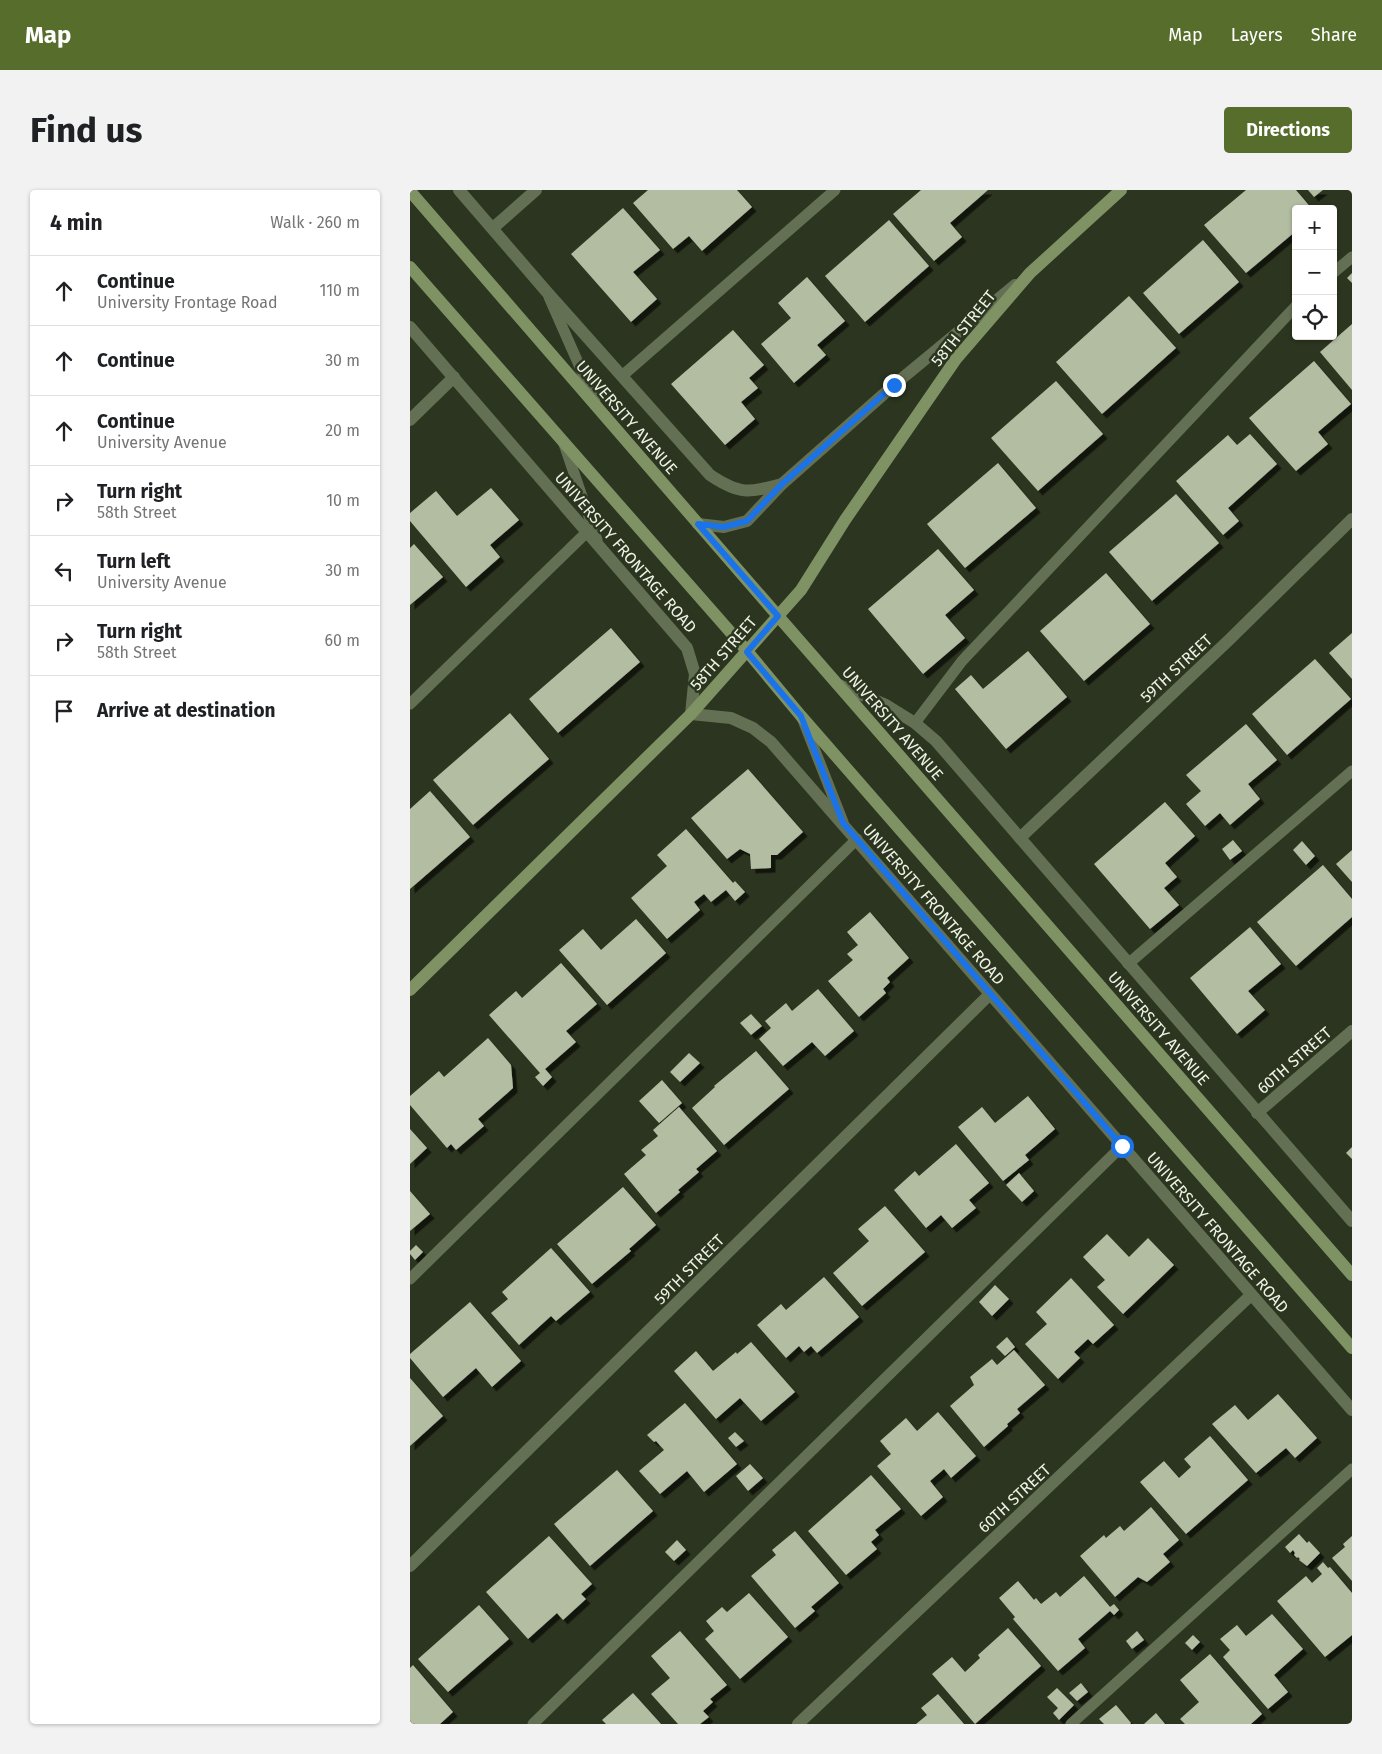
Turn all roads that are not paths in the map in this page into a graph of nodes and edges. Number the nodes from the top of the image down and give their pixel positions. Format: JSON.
{"nodes":[{"id":1,"x":458,"y":190,"type":"edge"},
{"id":2,"x":536,"y":190,"type":"edge"},
{"id":3,"x":835,"y":190,"type":"edge"},
{"id":4,"x":1121,"y":190,"type":"edge"},
{"id":5,"x":410,"y":191,"type":"edge"},
{"id":6,"x":493,"y":228,"type":"junction"},
{"id":7,"x":1352,"y":257,"type":"edge"},
{"id":8,"x":410,"y":267,"type":"edge"},
{"id":9,"x":1337,"y":270,"type":"edge"},
{"id":10,"x":1030,"y":273,"type":"junction"},
{"id":11,"x":546,"y":291,"type":"junction"},
{"id":12,"x":1292,"y":310,"type":"edge"},
{"id":13,"x":410,"y":326,"type":"edge"},
{"id":14,"x":622,"y":376,"type":"junction"},
{"id":15,"x":454,"y":377,"type":"junction"},
{"id":16,"x":598,"y":407,"type":"junction"},
{"id":17,"x":410,"y":420,"type":"edge"},
{"id":18,"x":564,"y":444,"type":"junction"},
{"id":19,"x":782,"y":484,"type":"junction"},
{"id":20,"x":1352,"y":519,"type":"edge"},
{"id":21,"x":698,"y":524,"type":"junction"},
{"id":22,"x":587,"y":532,"type":"junction"},
{"id":23,"x":599,"y":545,"type":"junction"},
{"id":24,"x":778,"y":616,"type":"junction"},
{"id":25,"x":747,"y":652,"type":"junction"},
{"id":26,"x":839,"y":685,"type":"junction"},
{"id":27,"x":410,"y":704,"type":"edge"},
{"id":28,"x":691,"y":714,"type":"junction"},
{"id":29,"x":801,"y":716,"type":"junction"},
{"id":30,"x":915,"y":723,"type":"junction"},
{"id":31,"x":1352,"y":771,"type":"edge"},
{"id":32,"x":843,"y":823,"type":"junction"},
{"id":33,"x":1020,"y":838,"type":"junction"},
{"id":34,"x":857,"y":839,"type":"junction"},
{"id":35,"x":1128,"y":964,"type":"junction"},
{"id":36,"x":410,"y":990,"type":"edge"},
{"id":37,"x":990,"y":994,"type":"junction"},
{"id":38,"x":1352,"y":1031,"type":"edge"},
{"id":39,"x":1257,"y":1113,"type":"junction"},
{"id":40,"x":1122,"y":1146,"type":"junction"},
{"id":41,"x":1352,"y":1221,"type":"edge"},
{"id":42,"x":1352,"y":1275,"type":"edge"},
{"id":43,"x":410,"y":1279,"type":"edge"},
{"id":44,"x":1251,"y":1295,"type":"junction"},
{"id":45,"x":1352,"y":1348,"type":"edge"},
{"id":46,"x":1352,"y":1410,"type":"edge"},
{"id":47,"x":1352,"y":1469,"type":"edge"},
{"id":48,"x":410,"y":1566,"type":"edge"},
{"id":49,"x":532,"y":1724,"type":"edge"},
{"id":50,"x":798,"y":1724,"type":"edge"},
{"id":51,"x":1070,"y":1724,"type":"edge"}],
"edges":[{"from":1,"to":6,"type":"street"},
{"from":2,"to":6,"type":"street"},
{"from":3,"to":14,"type":"lane"},
{"from":4,"to":10,"type":"main road","name":"58TH STREET"},
{"from":5,"to":16,"type":"main road","name":"UNIVERSITY AVENUE"},
{"from":6,"to":11,"type":"street"},
{"from":7,"to":9,"type":"lane"},
{"from":8,"to":18,"type":"main road"},
{"from":10,"to":19,"type":"street","name":"58TH STREET"},
{"from":10,"to":24,"type":"main road","name":"58TH STREET"},
{"from":11,"to":14,"type":"street"},
{"from":11,"to":16,"type":"lane"},
{"from":12,"to":30,"type":"lane"},
{"from":13,"to":15,"type":"street","name":"UNIVERSITY FRONTAGE ROAD"},
{"from":14,"to":19,"type":"street"},
{"from":15,"to":17,"type":"street"},
{"from":15,"to":22,"type":"street","name":"UNIVERSITY FRONTAGE ROAD"},
{"from":16,"to":21,"type":"main road","name":"UNIVERSITY AVENUE"},
{"from":18,"to":23,"type":"lane"},
{"from":18,"to":25,"type":"main road"},
{"from":19,"to":21,"type":"street","name":"58TH STREET"},
{"from":20,"to":33,"type":"street","name":"59TH STREET"},
{"from":21,"to":24,"type":"main road","name":"UNIVERSITY AVENUE"},
{"from":22,"to":23,"type":"street","name":"UNIVERSITY FRONTAGE ROAD"},
{"from":22,"to":27,"type":"lane"},
{"from":23,"to":28,"type":"street","name":"UNIVERSITY FRONTAGE ROAD"},
{"from":24,"to":25,"type":"main road","name":"58TH STREET"},
{"from":24,"to":26,"type":"main road","name":"UNIVERSITY AVENUE"},
{"from":25,"to":28,"type":"main road","name":"58TH STREET"},
{"from":25,"to":29,"type":"main road"},
{"from":26,"to":30,"type":"street"},
{"from":26,"to":42,"type":"main road","name":"UNIVERSITY AVENUE"},
{"from":28,"to":32,"type":"street","name":"UNIVERSITY FRONTAGE ROAD"},
{"from":28,"to":36,"type":"main road","name":"58TH STREET"},
{"from":29,"to":32,"type":"lane"},
{"from":29,"to":45,"type":"main road"},
{"from":30,"to":33,"type":"street"},
{"from":31,"to":35,"type":"lane"},
{"from":32,"to":34,"type":"street","name":"UNIVERSITY FRONTAGE ROAD"},
{"from":33,"to":35,"type":"street"},
{"from":34,"to":37,"type":"street","name":"UNIVERSITY FRONTAGE ROAD"},
{"from":34,"to":43,"type":"lane"},
{"from":35,"to":39,"type":"street"},
{"from":37,"to":40,"type":"street","name":"UNIVERSITY FRONTAGE ROAD"},
{"from":37,"to":48,"type":"street","name":"59TH STREET"},
{"from":38,"to":39,"type":"street","name":"60TH STREET"},
{"from":39,"to":41,"type":"street"},
{"from":40,"to":44,"type":"street","name":"UNIVERSITY FRONTAGE ROAD"},
{"from":40,"to":49,"type":"lane"},
{"from":44,"to":46,"type":"street","name":"UNIVERSITY FRONTAGE ROAD"},
{"from":44,"to":50,"type":"street","name":"60TH STREET"},
{"from":47,"to":51,"type":"lane"}]}
